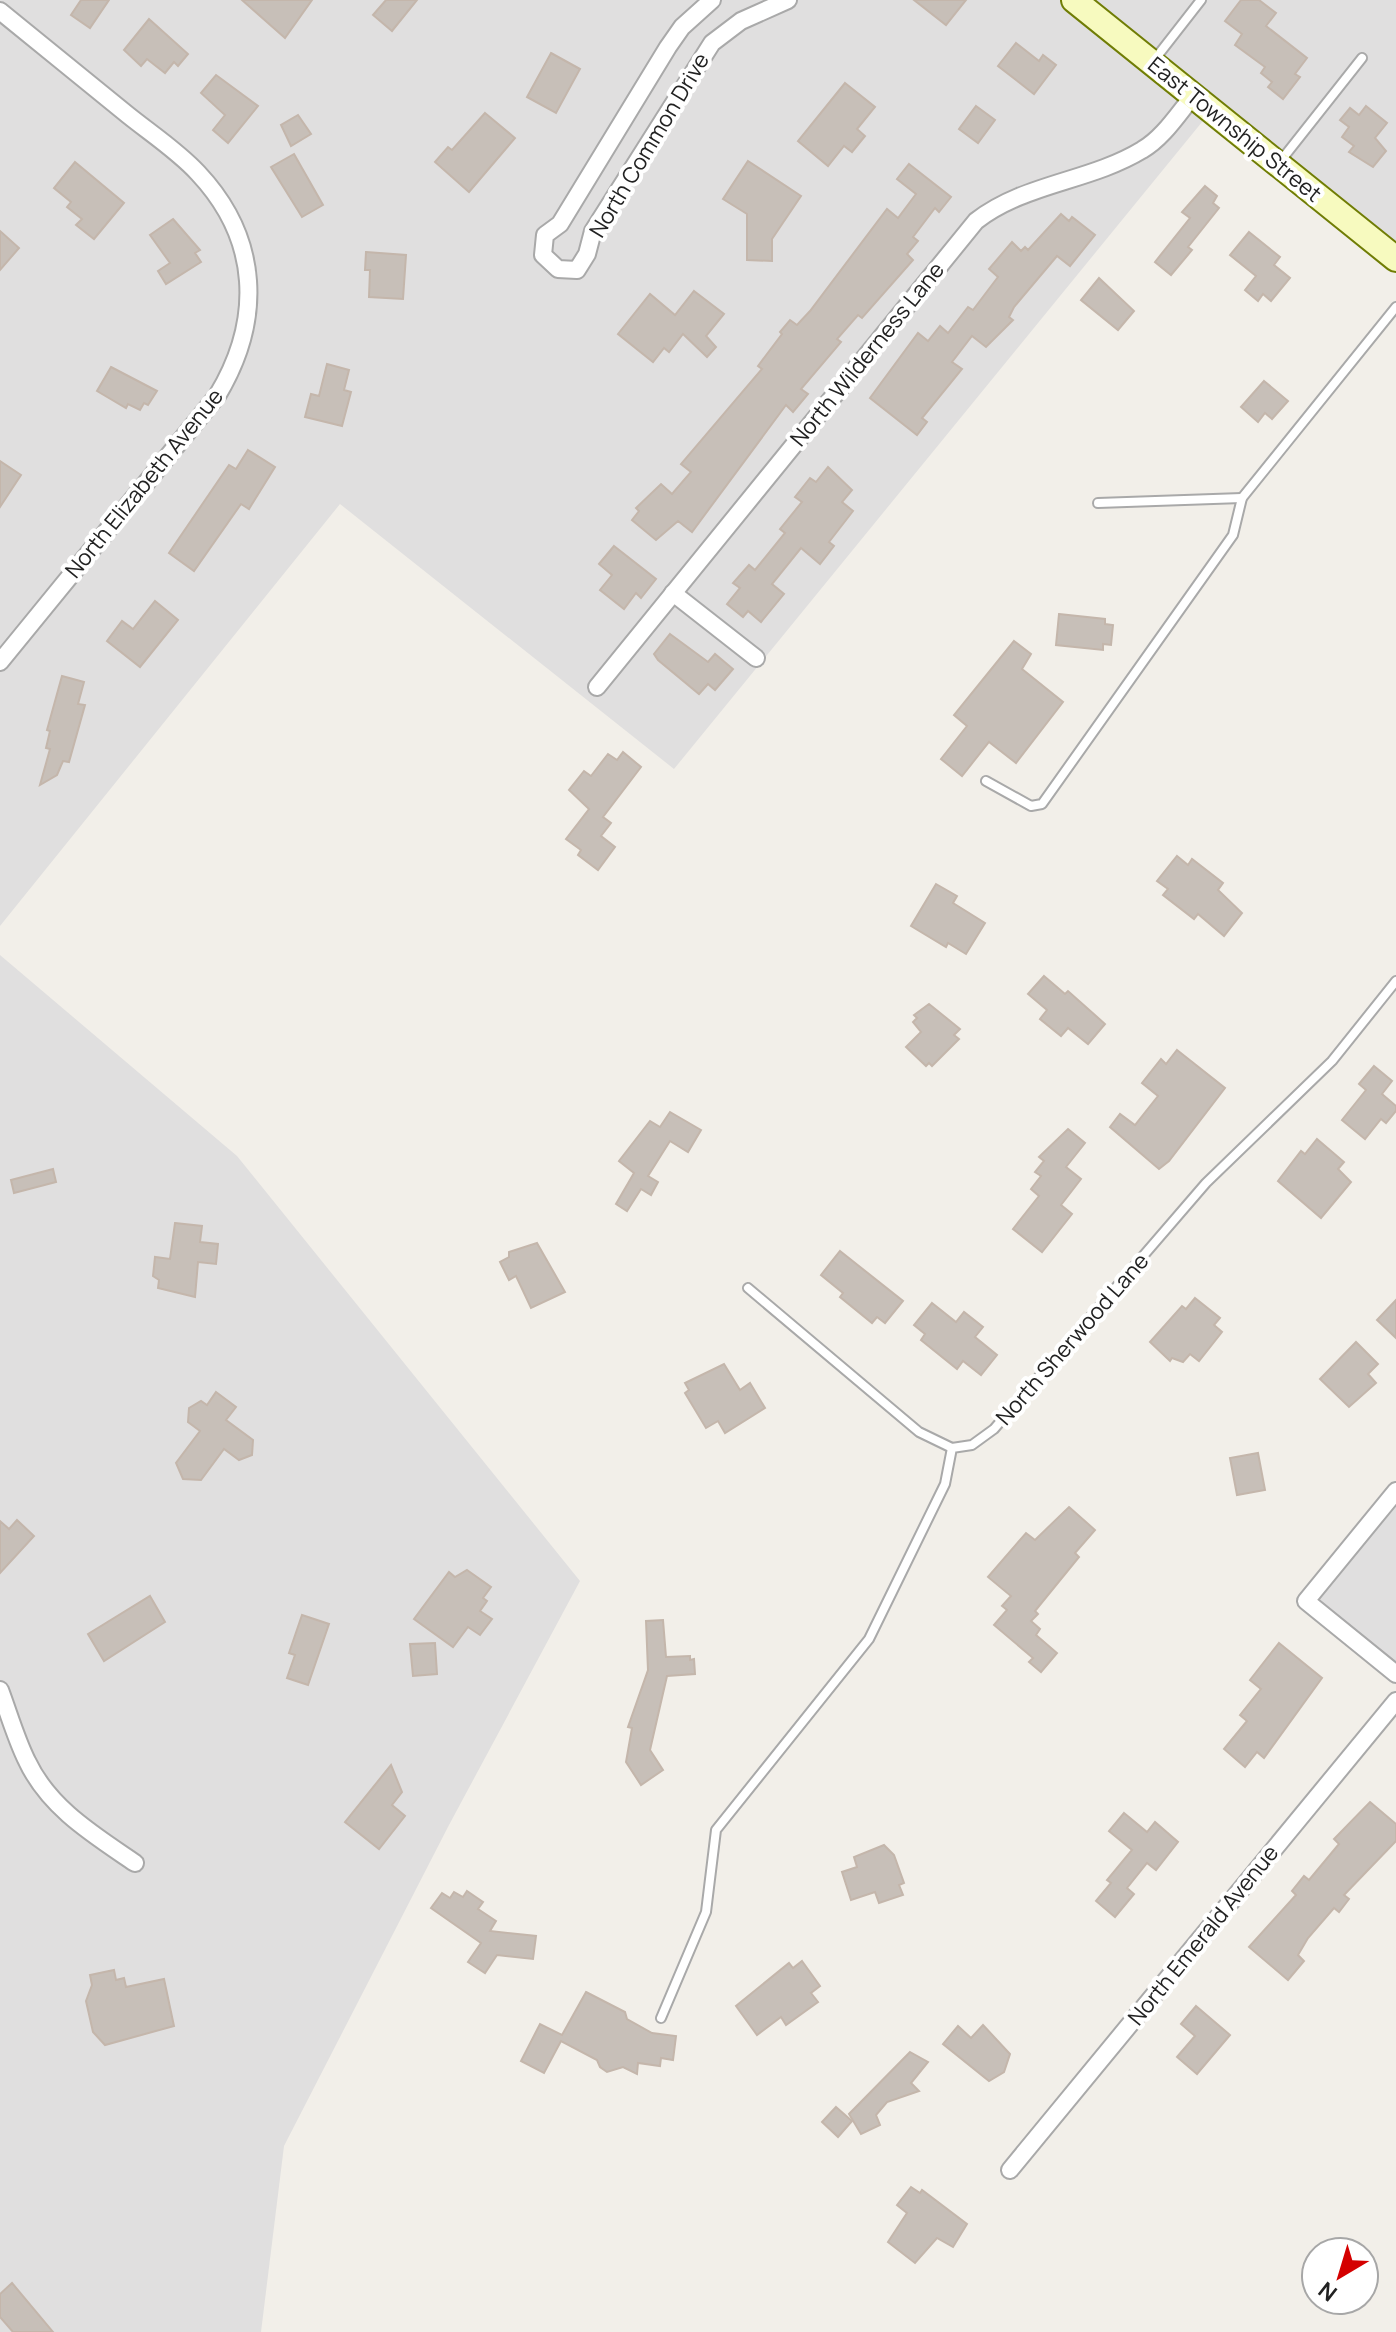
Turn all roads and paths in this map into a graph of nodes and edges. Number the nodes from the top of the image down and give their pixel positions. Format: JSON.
{"nodes":[{"id":1,"x":712,"y":0,"type":"edge"},
{"id":2,"x":788,"y":0,"type":"edge"},
{"id":3,"x":1074,"y":0,"type":"edge"},
{"id":4,"x":1201,"y":0,"type":"edge"},
{"id":5,"x":0,"y":11,"type":"edge"},
{"id":6,"x":1362,"y":58,"type":"dead end"},
{"id":7,"x":1152,"y":63,"type":"junction"},
{"id":8,"x":1193,"y":96,"type":"junction"},
{"id":9,"x":1278,"y":163,"type":"junction"},
{"id":10,"x":1396,"y":259,"type":"edge"},
{"id":11,"x":1396,"y":307,"type":"edge"},
{"id":12,"x":1242,"y":498,"type":"junction"},
{"id":13,"x":1098,"y":503,"type":"dead end"},
{"id":14,"x":673,"y":593,"type":"junction"},
{"id":15,"x":756,"y":658,"type":"dead end"},
{"id":16,"x":0,"y":662,"type":"edge"},
{"id":17,"x":597,"y":687,"type":"dead end"},
{"id":18,"x":986,"y":781,"type":"dead end"},
{"id":19,"x":1396,"y":981,"type":"edge"},
{"id":20,"x":748,"y":1288,"type":"dead end"},
{"id":21,"x":952,"y":1448,"type":"junction"},
{"id":22,"x":1396,"y":1491,"type":"edge"},
{"id":23,"x":1396,"y":1674,"type":"edge"},
{"id":24,"x":0,"y":1690,"type":"edge"},
{"id":25,"x":1396,"y":1701,"type":"edge"},
{"id":26,"x":135,"y":1863,"type":"dead end"},
{"id":27,"x":661,"y":2018,"type":"dead end"},
{"id":28,"x":1010,"y":2170,"type":"dead end"}],
"edges":[{"from":1,"to":2,"type":"street","name":"North Common Drive"},
{"from":3,"to":7,"type":"street","name":"East Township Street"},
{"from":4,"to":7,"type":"lane"},
{"from":5,"to":16,"type":"street","name":"North Elizabeth Avenue"},
{"from":6,"to":9,"type":"lane"},
{"from":7,"to":8,"type":"street","name":"East Township Street"},
{"from":8,"to":9,"type":"street","name":"East Township Street"},
{"from":8,"to":14,"type":"street","name":"North Wilderness Lane"},
{"from":9,"to":10,"type":"street","name":"East Township Street"},
{"from":11,"to":12,"type":"lane"},
{"from":12,"to":13,"type":"lane"},
{"from":12,"to":18,"type":"lane"},
{"from":14,"to":15,"type":"street"},
{"from":14,"to":17,"type":"street","name":"North Wilderness Lane"},
{"from":19,"to":21,"type":"lane","name":"North Sherwood Lane"},
{"from":20,"to":21,"type":"lane"},
{"from":21,"to":27,"type":"lane"},
{"from":22,"to":23,"type":"street"},
{"from":24,"to":26,"type":"street"},
{"from":25,"to":28,"type":"street","name":"North Emerald Avenue"}]}
